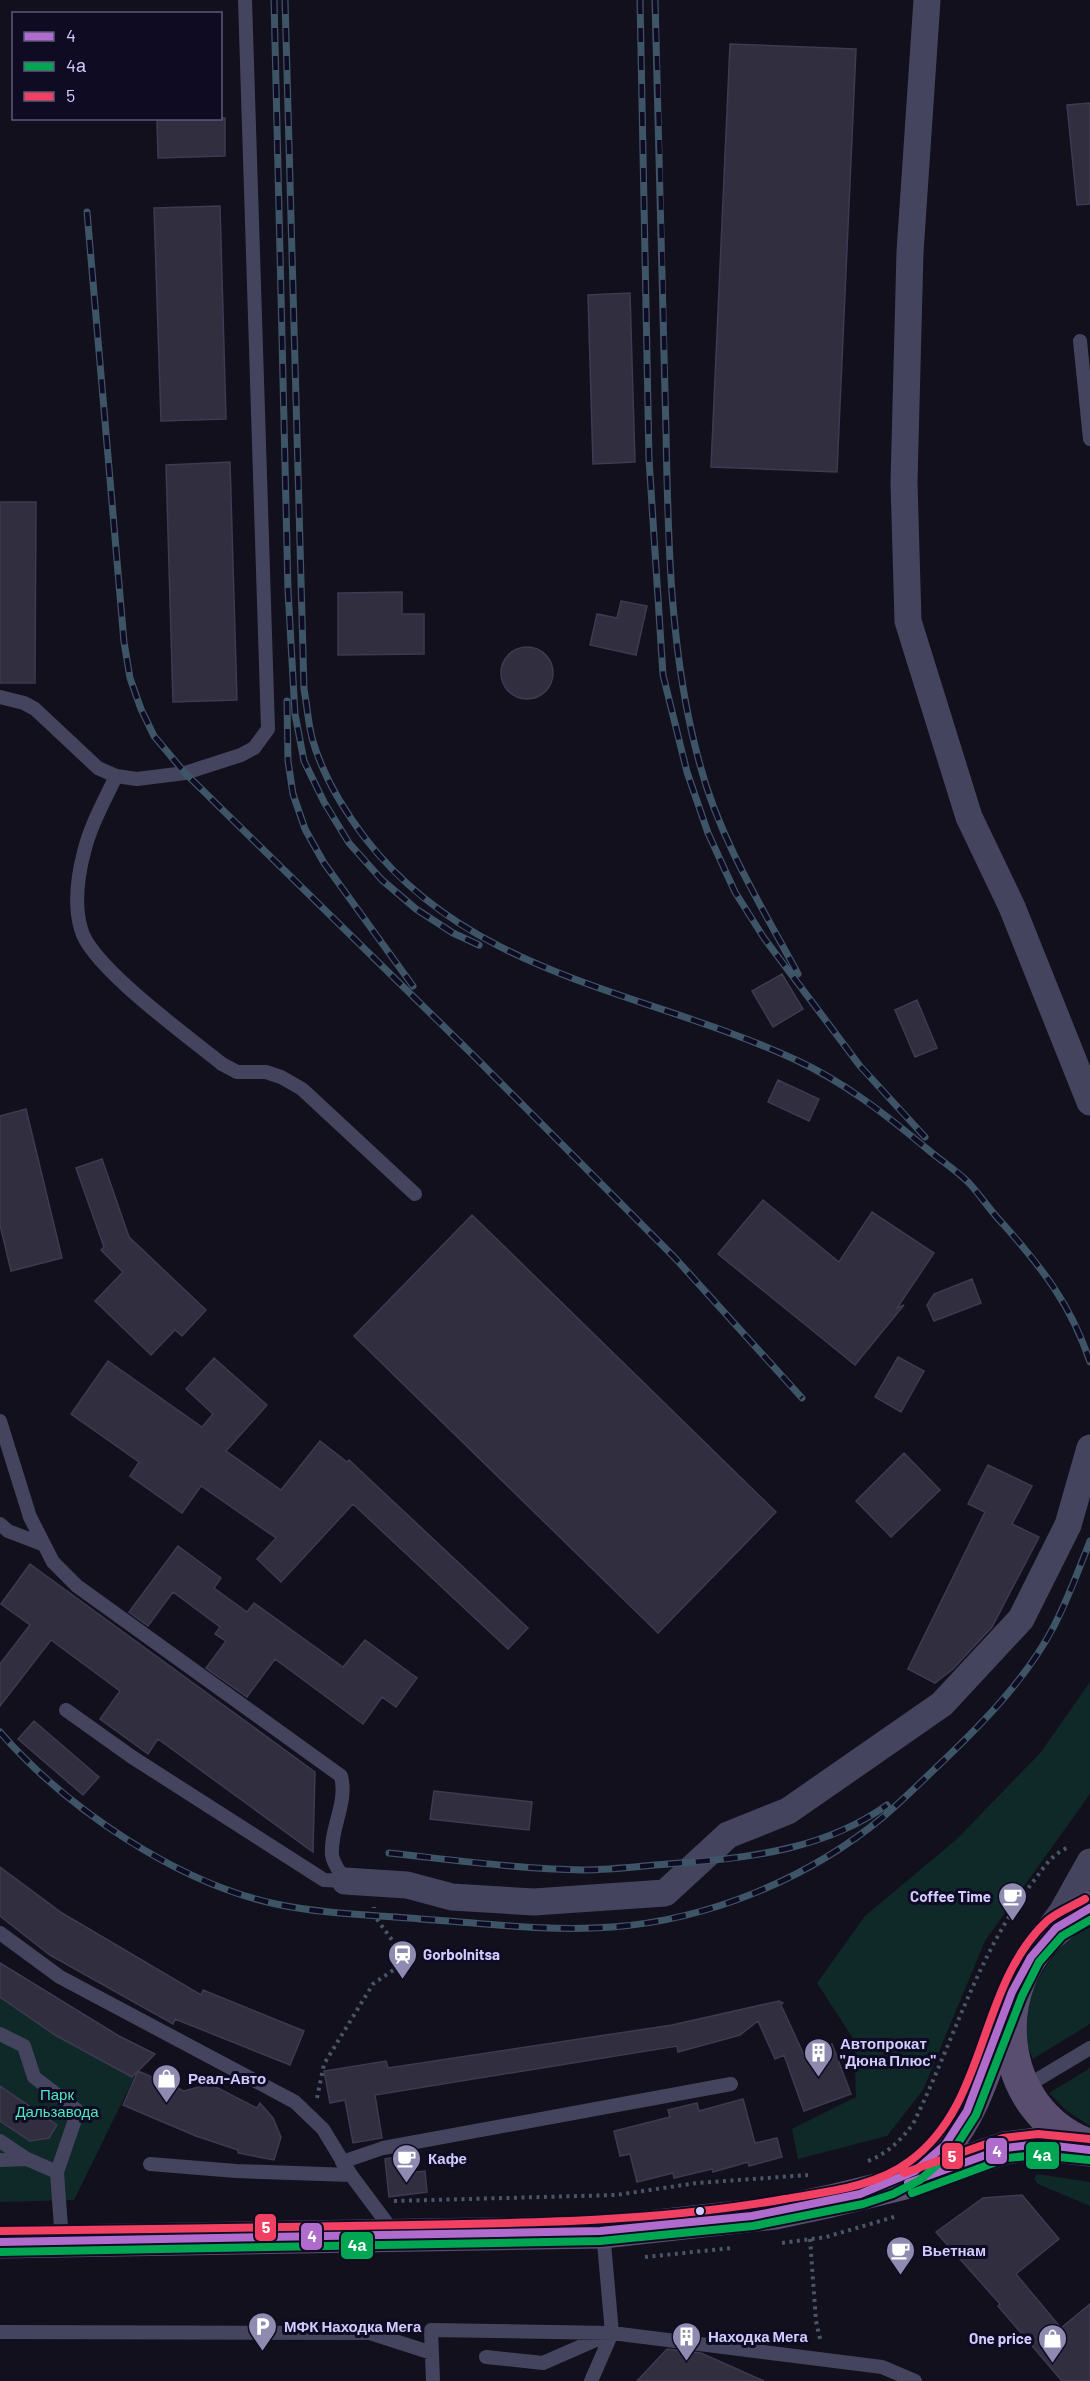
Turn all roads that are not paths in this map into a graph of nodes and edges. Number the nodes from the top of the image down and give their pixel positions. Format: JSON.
{"nodes":[{"id":1,"x":245,"y":0,"type":"edge"},
{"id":2,"x":927,"y":0,"type":"edge"},
{"id":3,"x":1080,"y":341,"type":"dead end"},
{"id":4,"x":1090,"y":439,"type":"edge"},
{"id":5,"x":0,"y":697,"type":"edge"},
{"id":6,"x":116,"y":776,"type":"junction"},
{"id":7,"x":1090,"y":1102,"type":"edge"},
{"id":8,"x":415,"y":1194,"type":"dead end"},
{"id":9,"x":0,"y":1421,"type":"edge"},
{"id":10,"x":1090,"y":1448,"type":"edge"},
{"id":11,"x":0,"y":1524,"type":"edge"},
{"id":12,"x":42,"y":1544,"type":"junction"},
{"id":13,"x":66,"y":1710,"type":"dead end"},
{"id":14,"x":1081,"y":1854,"type":"edge"},
{"id":15,"x":345,"y":1881,"type":"junction"},
{"id":16,"x":1090,"y":1908,"type":"edge"},
{"id":17,"x":0,"y":1933,"type":"edge"},
{"id":18,"x":1041,"y":1940,"type":"junction"},
{"id":19,"x":1018,"y":1978,"type":"junction"},
{"id":20,"x":0,"y":2034,"type":"edge"},
{"id":21,"x":1090,"y":2049,"type":"edge"},
{"id":22,"x":731,"y":2084,"type":"dead end"},
{"id":23,"x":1024,"y":2088,"type":"junction"},
{"id":24,"x":0,"y":2141,"type":"edge"},
{"id":25,"x":1090,"y":2148,"type":"edge"},
{"id":26,"x":27,"y":2159,"type":"junction"},
{"id":27,"x":0,"y":2160,"type":"edge"},
{"id":28,"x":342,"y":2162,"type":"junction"},
{"id":29,"x":150,"y":2164,"type":"dead end"},
{"id":30,"x":57,"y":2172,"type":"junction"},
{"id":31,"x":351,"y":2175,"type":"junction"},
{"id":32,"x":861,"y":2179,"type":"junction"},
{"id":33,"x":603,"y":2232,"type":"junction"},
{"id":34,"x":396,"y":2236,"type":"junction"},
{"id":35,"x":62,"y":2241,"type":"junction"},
{"id":36,"x":0,"y":2242,"type":"edge"},
{"id":37,"x":0,"y":2332,"type":"edge"},
{"id":38,"x":612,"y":2333,"type":"junction"},
{"id":39,"x":432,"y":2353,"type":"junction"},
{"id":40,"x":486,"y":2357,"type":"dead end"},
{"id":41,"x":433,"y":2381,"type":"edge"},
{"id":42,"x":591,"y":2381,"type":"edge"},
{"id":43,"x":915,"y":2381,"type":"edge"}],
"edges":[{"from":1,"to":6,"type":"lane"},
{"from":2,"to":7,"type":"street"},
{"from":3,"to":4,"type":"lane"},
{"from":5,"to":6,"type":"lane"},
{"from":6,"to":8,"type":"lane"},
{"from":9,"to":12,"type":"lane"},
{"from":10,"to":15,"type":"street"},
{"from":11,"to":12,"type":"lane"},
{"from":12,"to":15,"type":"lane"},
{"from":13,"to":15,"type":"lane"},
{"from":14,"to":18,"type":"street"},
{"from":16,"to":18,"type":"main road"},
{"from":17,"to":28,"type":"lane"},
{"from":18,"to":19,"type":"main road"},
{"from":19,"to":23,"type":"main road"},
{"from":19,"to":32,"type":"main road"},
{"from":20,"to":30,"type":"lane"},
{"from":21,"to":23,"type":"lane"},
{"from":22,"to":28,"type":"lane"},
{"from":23,"to":25,"type":"main road"},
{"from":24,"to":26,"type":"lane"},
{"from":25,"to":32,"type":"main road"},
{"from":26,"to":27,"type":"lane"},
{"from":26,"to":30,"type":"lane"},
{"from":28,"to":31,"type":"lane"},
{"from":29,"to":31,"type":"lane"},
{"from":30,"to":35,"type":"lane"},
{"from":31,"to":34,"type":"lane"},
{"from":32,"to":33,"type":"main road"},
{"from":33,"to":34,"type":"main road"},
{"from":33,"to":38,"type":"lane"},
{"from":34,"to":35,"type":"main road"},
{"from":35,"to":36,"type":"main road"},
{"from":37,"to":39,"type":"lane"},
{"from":38,"to":39,"type":"lane"},
{"from":38,"to":40,"type":"lane"},
{"from":38,"to":42,"type":"lane"},
{"from":38,"to":43,"type":"lane"},
{"from":39,"to":41,"type":"lane"}]}
